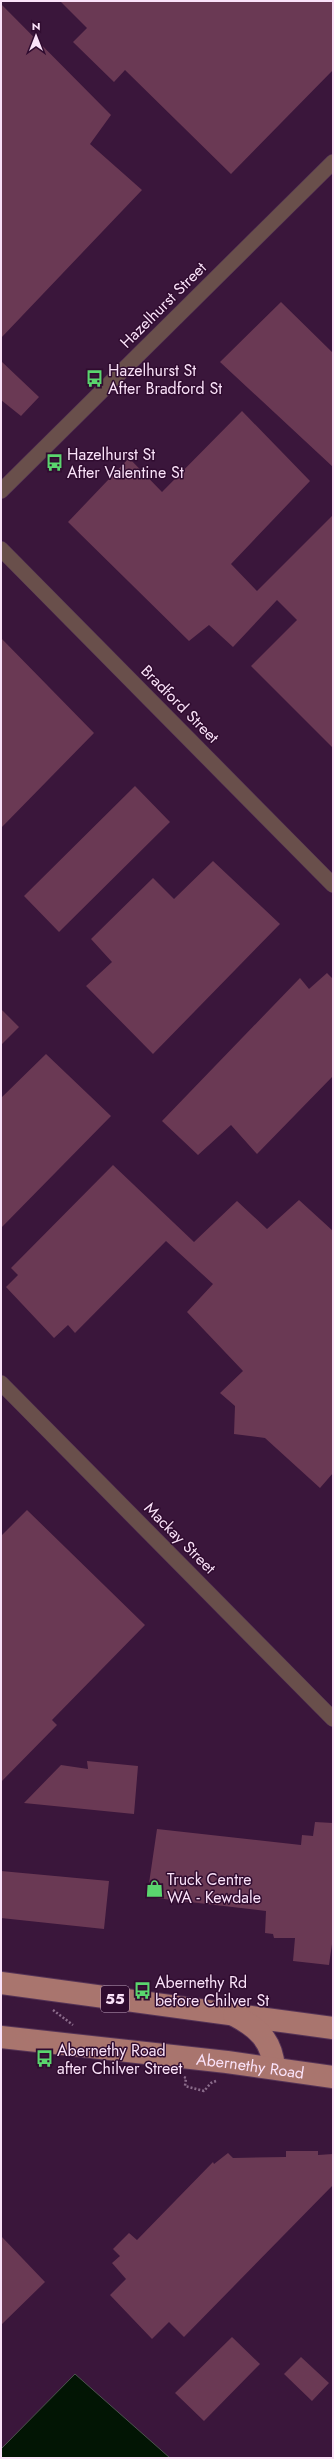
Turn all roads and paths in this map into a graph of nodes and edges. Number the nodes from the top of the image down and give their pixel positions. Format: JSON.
{"nodes":[{"id":1,"x":333,"y":162,"type":"edge"},
{"id":2,"x":1,"y":491,"type":"edge"},
{"id":3,"x":1,"y":549,"type":"edge"},
{"id":4,"x":333,"y":885,"type":"edge"},
{"id":5,"x":1,"y":1383,"type":"edge"},
{"id":6,"x":333,"y":1719,"type":"edge"},
{"id":7,"x":1,"y":1983,"type":"edge"},
{"id":8,"x":50,"y":1991,"type":"junction"},
{"id":9,"x":230,"y":2013,"type":"junction"},
{"id":10,"x":333,"y":2028,"type":"edge"},
{"id":11,"x":1,"y":2037,"type":"edge"},
{"id":12,"x":76,"y":2046,"type":"junction"},
{"id":13,"x":274,"y":2068,"type":"junction"},
{"id":14,"x":333,"y":2077,"type":"edge"}],
"edges":[{"from":1,"to":2,"type":"street","name":"Hazelhurst Street"},
{"from":3,"to":4,"type":"street","name":"Bradford Street"},
{"from":5,"to":6,"type":"street","name":"Mackay Street"},
{"from":7,"to":8,"type":"main road","number":"55"},
{"from":8,"to":9,"type":"main road","number":"55"},
{"from":8,"to":12,"type":"path"},
{"from":9,"to":10,"type":"main road","number":"55"},
{"from":9,"to":13,"type":"main road"},
{"from":11,"to":12,"type":"main road","name":"Abernethy Road"},
{"from":12,"to":13,"type":"main road","name":"Abernethy Road"},
{"from":13,"to":14,"type":"main road","name":"Abernethy Road"}]}
